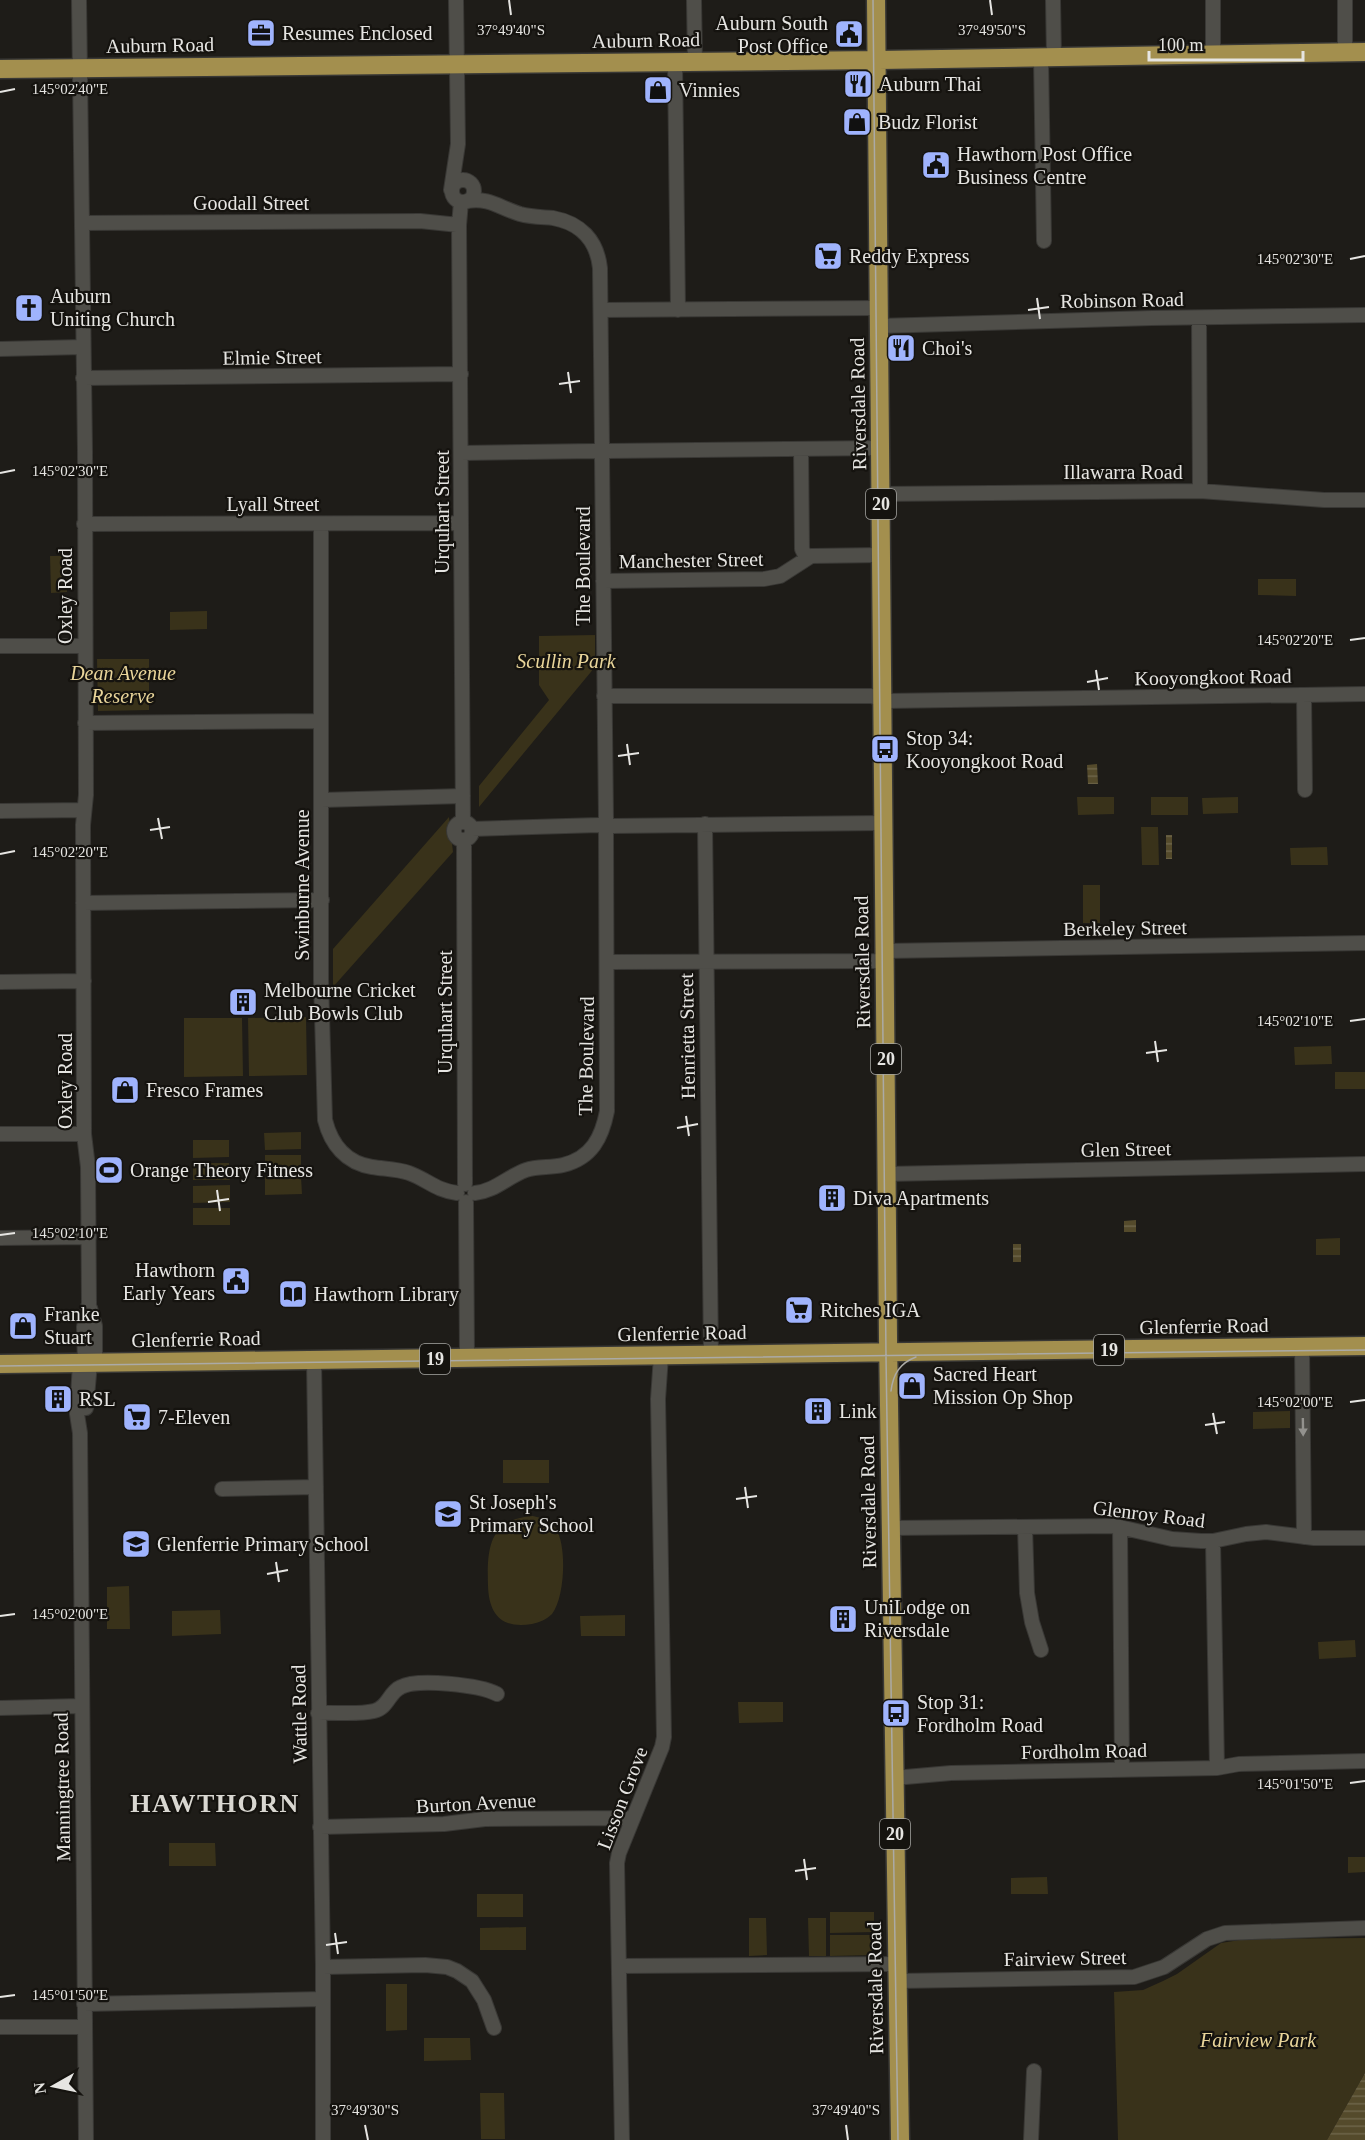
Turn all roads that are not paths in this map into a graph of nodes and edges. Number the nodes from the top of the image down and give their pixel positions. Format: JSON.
{"nodes":[{"id":1,"x":79,"y":0,"type":"edge"},
{"id":2,"x":456,"y":0,"type":"edge"},
{"id":3,"x":694,"y":0,"type":"edge"},
{"id":4,"x":876,"y":0,"type":"edge"},
{"id":5,"x":1053,"y":0,"type":"edge"},
{"id":6,"x":1213,"y":0,"type":"edge"},
{"id":7,"x":1345,"y":0,"type":"edge"},
{"id":8,"x":1345,"y":52,"type":"junction"},
{"id":9,"x":1365,"y":52,"type":"edge"},
{"id":10,"x":1213,"y":55,"type":"junction"},
{"id":11,"x":1048,"y":57,"type":"junction"},
{"id":12,"x":876,"y":60,"type":"junction"},
{"id":13,"x":675,"y":62,"type":"junction"},
{"id":14,"x":694,"y":62,"type":"junction"},
{"id":15,"x":456,"y":64,"type":"junction"},
{"id":16,"x":80,"y":68,"type":"junction"},
{"id":17,"x":0,"y":69,"type":"edge"},
{"id":18,"x":458,"y":144,"type":"junction"},
{"id":19,"x":468,"y":181,"type":"junction"},
{"id":20,"x":451,"y":190,"type":"junction"},
{"id":21,"x":461,"y":210,"type":"junction"},
{"id":22,"x":507,"y":210,"type":"junction"},
{"id":23,"x":82,"y":223,"type":"junction"},
{"id":24,"x":1044,"y":241,"type":"dead end"},
{"id":25,"x":601,"y":310,"type":"junction"},
{"id":26,"x":678,"y":310,"type":"junction"},
{"id":27,"x":1365,"y":315,"type":"edge"},
{"id":28,"x":879,"y":317,"type":"junction"},
{"id":29,"x":1199,"y":318,"type":"junction"},
{"id":30,"x":83,"y":347,"type":"junction"},
{"id":31,"x":0,"y":349,"type":"edge"},
{"id":32,"x":461,"y":374,"type":"junction"},
{"id":33,"x":83,"y":378,"type":"junction"},
{"id":34,"x":881,"y":448,"type":"junction"},
{"id":35,"x":801,"y":449,"type":"junction"},
{"id":36,"x":602,"y":451,"type":"junction"},
{"id":37,"x":461,"y":453,"type":"junction"},
{"id":38,"x":1200,"y":491,"type":"junction"},
{"id":39,"x":881,"y":494,"type":"junction"},
{"id":40,"x":1365,"y":500,"type":"edge"},
{"id":41,"x":84,"y":524,"type":"junction"},
{"id":42,"x":321,"y":524,"type":"junction"},
{"id":43,"x":462,"y":524,"type":"junction"},
{"id":44,"x":881,"y":555,"type":"junction"},
{"id":45,"x":806,"y":557,"type":"junction"},
{"id":46,"x":603,"y":581,"type":"junction"},
{"id":47,"x":0,"y":646,"type":"edge"},
{"id":48,"x":85,"y":646,"type":"junction"},
{"id":49,"x":1365,"y":694,"type":"edge"},
{"id":50,"x":1304,"y":695,"type":"junction"},
{"id":51,"x":604,"y":696,"type":"junction"},
{"id":52,"x":883,"y":700,"type":"junction"},
{"id":53,"x":321,"y":721,"type":"junction"},
{"id":54,"x":85,"y":723,"type":"junction"},
{"id":55,"x":1305,"y":790,"type":"dead end"},
{"id":56,"x":463,"y":796,"type":"junction"},
{"id":57,"x":322,"y":800,"type":"junction"},
{"id":58,"x":84,"y":810,"type":"junction"},
{"id":59,"x":0,"y":811,"type":"edge"},
{"id":60,"x":883,"y":823,"type":"junction"},
{"id":61,"x":705,"y":824,"type":"junction"},
{"id":62,"x":606,"y":826,"type":"junction"},
{"id":63,"x":466,"y":830,"type":"junction"},
{"id":64,"x":322,"y":900,"type":"junction"},
{"id":65,"x":83,"y":903,"type":"junction"},
{"id":66,"x":1365,"y":943,"type":"edge"},
{"id":67,"x":885,"y":956,"type":"junction"},
{"id":68,"x":607,"y":962,"type":"junction"},
{"id":69,"x":705,"y":962,"type":"junction"},
{"id":70,"x":84,"y":981,"type":"junction"},
{"id":71,"x":0,"y":982,"type":"edge"},
{"id":72,"x":0,"y":1134,"type":"edge"},
{"id":73,"x":84,"y":1134,"type":"junction"},
{"id":74,"x":1365,"y":1164,"type":"edge"},
{"id":75,"x":887,"y":1174,"type":"junction"},
{"id":76,"x":466,"y":1193,"type":"junction"},
{"id":77,"x":89,"y":1237,"type":"junction"},
{"id":78,"x":0,"y":1238,"type":"edge"},
{"id":79,"x":1365,"y":1346,"type":"edge"},
{"id":80,"x":1302,"y":1347,"type":"junction"},
{"id":81,"x":888,"y":1353,"type":"junction"},
{"id":82,"x":657,"y":1356,"type":"junction"},
{"id":83,"x":711,"y":1356,"type":"junction"},
{"id":84,"x":467,"y":1358,"type":"junction"},
{"id":85,"x":314,"y":1360,"type":"junction"},
{"id":86,"x":87,"y":1363,"type":"junction"},
{"id":87,"x":0,"y":1364,"type":"edge"},
{"id":88,"x":316,"y":1487,"type":"junction"},
{"id":89,"x":222,"y":1489,"type":"dead end"},
{"id":90,"x":1025,"y":1527,"type":"junction"},
{"id":91,"x":1120,"y":1527,"type":"junction"},
{"id":92,"x":891,"y":1528,"type":"junction"},
{"id":93,"x":1304,"y":1537,"type":"junction"},
{"id":94,"x":1365,"y":1538,"type":"edge"},
{"id":95,"x":1213,"y":1541,"type":"junction"},
{"id":96,"x":1041,"y":1650,"type":"dead end"},
{"id":97,"x":497,"y":1694,"type":"dead end"},
{"id":98,"x":81,"y":1706,"type":"junction"},
{"id":99,"x":0,"y":1708,"type":"edge"},
{"id":100,"x":318,"y":1713,"type":"junction"},
{"id":101,"x":1365,"y":1761,"type":"edge"},
{"id":102,"x":1217,"y":1768,"type":"junction"},
{"id":103,"x":1122,"y":1770,"type":"junction"},
{"id":104,"x":1365,"y":1770,"type":"edge"},
{"id":105,"x":894,"y":1773,"type":"junction"},
{"id":106,"x":633,"y":1818,"type":"junction"},
{"id":107,"x":320,"y":1827,"type":"junction"},
{"id":108,"x":1365,"y":1928,"type":"edge"},
{"id":109,"x":620,"y":1966,"type":"junction"},
{"id":110,"x":323,"y":1967,"type":"junction"},
{"id":111,"x":898,"y":1972,"type":"junction"},
{"id":112,"x":323,"y":1998,"type":"junction"},
{"id":113,"x":84,"y":2004,"type":"junction"},
{"id":114,"x":0,"y":2027,"type":"edge"},
{"id":115,"x":84,"y":2027,"type":"junction"},
{"id":116,"x":494,"y":2028,"type":"dead end"},
{"id":117,"x":1034,"y":2071,"type":"dead end"},
{"id":118,"x":86,"y":2140,"type":"edge"},
{"id":119,"x":324,"y":2140,"type":"edge"},
{"id":120,"x":622,"y":2140,"type":"edge"},
{"id":121,"x":900,"y":2140,"type":"edge"},
{"id":122,"x":1031,"y":2140,"type":"edge"}],
"edges":[{"from":1,"to":16,"type":"street","name":"Oxley Road"},
{"from":2,"to":15,"type":"street"},
{"from":3,"to":14,"type":"street"},
{"from":4,"to":12,"type":"main road","name":"Riversdale Road","number":"20"},
{"from":5,"to":11,"type":"street"},
{"from":6,"to":10,"type":"street"},
{"from":7,"to":8,"type":"street"},
{"from":8,"to":9,"type":"main road","name":"Auburn Road"},
{"from":8,"to":10,"type":"main road","name":"Auburn Road"},
{"from":10,"to":11,"type":"main road","name":"Auburn Road"},
{"from":11,"to":12,"type":"main road","name":"Auburn Road"},
{"from":11,"to":24,"type":"street"},
{"from":12,"to":14,"type":"main road","name":"Auburn Road"},
{"from":12,"to":28,"type":"main road","name":"Riversdale Road","number":"20"},
{"from":13,"to":14,"type":"main road","name":"Auburn Road"},
{"from":13,"to":15,"type":"main road","name":"Auburn Road"},
{"from":13,"to":26,"type":"street"},
{"from":15,"to":16,"type":"main road","name":"Auburn Road"},
{"from":15,"to":18,"type":"street"},
{"from":16,"to":17,"type":"main road","name":"Auburn Road"},
{"from":16,"to":23,"type":"street","name":"Oxley Road"},
{"from":18,"to":19,"type":"street"},
{"from":18,"to":20,"type":"street"},
{"from":19,"to":20,"type":"street"},
{"from":19,"to":21,"type":"street","name":"Urquhart Street"},
{"from":19,"to":22,"type":"street","name":"The Boulevard"},
{"from":20,"to":21,"type":"street"},
{"from":21,"to":22,"type":"street","name":"The Boulevard"},
{"from":21,"to":23,"type":"street","name":"Goodall Street"},
{"from":21,"to":32,"type":"street","name":"Urquhart Street"},
{"from":22,"to":25,"type":"street","name":"The Boulevard"},
{"from":23,"to":30,"type":"street","name":"Oxley Road"},
{"from":25,"to":26,"type":"street","name":"Robinson Road"},
{"from":25,"to":36,"type":"street","name":"The Boulevard"},
{"from":26,"to":28,"type":"street","name":"Robinson Road"},
{"from":27,"to":29,"type":"street","name":"Robinson Road"},
{"from":28,"to":29,"type":"street","name":"Robinson Road"},
{"from":28,"to":34,"type":"main road","name":"Riversdale Road","number":"20"},
{"from":29,"to":38,"type":"street"},
{"from":30,"to":31,"type":"street"},
{"from":30,"to":33,"type":"street","name":"Oxley Road"},
{"from":32,"to":33,"type":"street","name":"Elmie Street"},
{"from":32,"to":37,"type":"street","name":"Urquhart Street"},
{"from":33,"to":41,"type":"street","name":"Oxley Road"},
{"from":34,"to":35,"type":"street"},
{"from":34,"to":39,"type":"main road","name":"Riversdale Road","number":"20"},
{"from":35,"to":36,"type":"street"},
{"from":35,"to":45,"type":"street"},
{"from":36,"to":37,"type":"street"},
{"from":36,"to":46,"type":"street","name":"The Boulevard"},
{"from":37,"to":43,"type":"street","name":"Urquhart Street"},
{"from":38,"to":39,"type":"street","name":"Illawarra Road"},
{"from":38,"to":40,"type":"street","name":"Illawarra Road"},
{"from":39,"to":44,"type":"main road","name":"Riversdale Road","number":"20"},
{"from":41,"to":42,"type":"street","name":"Lyall Street"},
{"from":41,"to":48,"type":"street","name":"Oxley Road"},
{"from":42,"to":43,"type":"street","name":"Lyall Street"},
{"from":42,"to":53,"type":"street","name":"Swinburne Avenue"},
{"from":43,"to":56,"type":"street","name":"Urquhart Street"},
{"from":44,"to":45,"type":"street"},
{"from":44,"to":52,"type":"main road","name":"Riversdale Road","number":"20"},
{"from":45,"to":46,"type":"street","name":"Manchester Street"},
{"from":46,"to":51,"type":"street","name":"The Boulevard"},
{"from":47,"to":48,"type":"street"},
{"from":48,"to":54,"type":"street","name":"Oxley Road"},
{"from":49,"to":50,"type":"street","name":"Kooyongkoot Road"},
{"from":50,"to":52,"type":"street","name":"Kooyongkoot Road"},
{"from":50,"to":55,"type":"street"},
{"from":51,"to":52,"type":"street","name":"Kooyongkoot Road"},
{"from":51,"to":62,"type":"street","name":"The Boulevard"},
{"from":52,"to":60,"type":"main road","name":"Riversdale Road","number":"20"},
{"from":53,"to":54,"type":"street"},
{"from":53,"to":57,"type":"street","name":"Swinburne Avenue"},
{"from":54,"to":58,"type":"street","name":"Oxley Road"},
{"from":56,"to":57,"type":"street"},
{"from":56,"to":63,"type":"street","name":"Urquhart Street"},
{"from":57,"to":64,"type":"street","name":"Swinburne Avenue"},
{"from":58,"to":59,"type":"street"},
{"from":58,"to":65,"type":"street","name":"Oxley Road"},
{"from":60,"to":61,"type":"street"},
{"from":60,"to":67,"type":"main road","name":"Riversdale Road","number":"20"},
{"from":61,"to":62,"type":"street"},
{"from":61,"to":69,"type":"street","name":"Henrietta Street"},
{"from":62,"to":63,"type":"street"},
{"from":62,"to":68,"type":"street","name":"The Boulevard"},
{"from":63,"to":76,"type":"street","name":"Urquhart Street"},
{"from":64,"to":65,"type":"street"},
{"from":64,"to":76,"type":"street","name":"Swinburne Avenue"},
{"from":65,"to":70,"type":"street","name":"Oxley Road"},
{"from":66,"to":67,"type":"street","name":"Berkeley Street"},
{"from":67,"to":69,"type":"street","name":"Berkeley Street"},
{"from":67,"to":75,"type":"main road","name":"Riversdale Road","number":"20"},
{"from":68,"to":69,"type":"street","name":"Berkeley Street"},
{"from":68,"to":76,"type":"street","name":"The Boulevard"},
{"from":69,"to":83,"type":"street","name":"Henrietta Street"},
{"from":70,"to":71,"type":"street"},
{"from":70,"to":73,"type":"street","name":"Oxley Road"},
{"from":72,"to":73,"type":"street"},
{"from":73,"to":77,"type":"street","name":"Oxley Road"},
{"from":74,"to":75,"type":"street","name":"Glen Street"},
{"from":75,"to":81,"type":"main road","name":"Riversdale Road","number":"20"},
{"from":76,"to":84,"type":"street","name":"Urquhart Street"},
{"from":77,"to":78,"type":"street"},
{"from":77,"to":86,"type":"street","name":"Oxley Road"},
{"from":79,"to":80,"type":"main road","name":"Glenferrie Road","number":"19"},
{"from":80,"to":81,"type":"main road","name":"Glenferrie Road","number":"19"},
{"from":80,"to":93,"type":"street","one_way":true},
{"from":81,"to":83,"type":"main road","name":"Glenferrie Road","number":"19"},
{"from":81,"to":92,"type":"main road","name":"Riversdale Road","number":"20"},
{"from":82,"to":83,"type":"main road","name":"Glenferrie Road","number":"19"},
{"from":82,"to":84,"type":"main road","name":"Glenferrie Road","number":"19"},
{"from":82,"to":106,"type":"street","name":"Lisson Grove"},
{"from":84,"to":85,"type":"main road","name":"Glenferrie Road","number":"19"},
{"from":85,"to":86,"type":"main road","name":"Glenferrie Road","number":"19"},
{"from":85,"to":88,"type":"street","name":"Wattle Road"},
{"from":86,"to":87,"type":"main road","name":"Glenferrie Road","number":"19"},
{"from":86,"to":98,"type":"street","name":"Manningtree Road"},
{"from":88,"to":89,"type":"street"},
{"from":88,"to":100,"type":"street","name":"Wattle Road"},
{"from":90,"to":91,"type":"street","name":"Glenroy Road"},
{"from":90,"to":92,"type":"street","name":"Glenroy Road"},
{"from":90,"to":96,"type":"street"},
{"from":91,"to":95,"type":"street","name":"Glenroy Road"},
{"from":91,"to":103,"type":"street"},
{"from":92,"to":105,"type":"main road","name":"Riversdale Road","number":"20"},
{"from":93,"to":94,"type":"street","name":"Glenroy Road"},
{"from":93,"to":95,"type":"street","name":"Glenroy Road"},
{"from":95,"to":102,"type":"street"},
{"from":97,"to":100,"type":"street"},
{"from":98,"to":99,"type":"street"},
{"from":98,"to":113,"type":"street","name":"Manningtree Road"},
{"from":100,"to":107,"type":"street","name":"Wattle Road"},
{"from":101,"to":102,"type":"street","name":"Fordholm Road"},
{"from":102,"to":103,"type":"street","name":"Fordholm Road"},
{"from":102,"to":104,"type":"street","name":"Fordholm Road"},
{"from":103,"to":105,"type":"street","name":"Fordholm Road"},
{"from":105,"to":111,"type":"main road","name":"Riversdale Road","number":"20"},
{"from":106,"to":107,"type":"street","name":"Burton Avenue"},
{"from":106,"to":109,"type":"street","name":"Lisson Grove"},
{"from":107,"to":110,"type":"street","name":"Wattle Road"},
{"from":108,"to":111,"type":"street","name":"Fairview Street"},
{"from":109,"to":111,"type":"street","name":"Fairview Street"},
{"from":109,"to":120,"type":"street","name":"Lisson Grove"},
{"from":110,"to":112,"type":"street","name":"Wattle Road"},
{"from":110,"to":116,"type":"street"},
{"from":111,"to":121,"type":"main road","name":"Riversdale Road","number":"20"},
{"from":112,"to":113,"type":"street"},
{"from":112,"to":119,"type":"street","name":"Wattle Road"},
{"from":113,"to":115,"type":"street","name":"Manningtree Road"},
{"from":114,"to":115,"type":"street"},
{"from":115,"to":118,"type":"street","name":"Manningtree Road"},
{"from":117,"to":122,"type":"street"}]}
